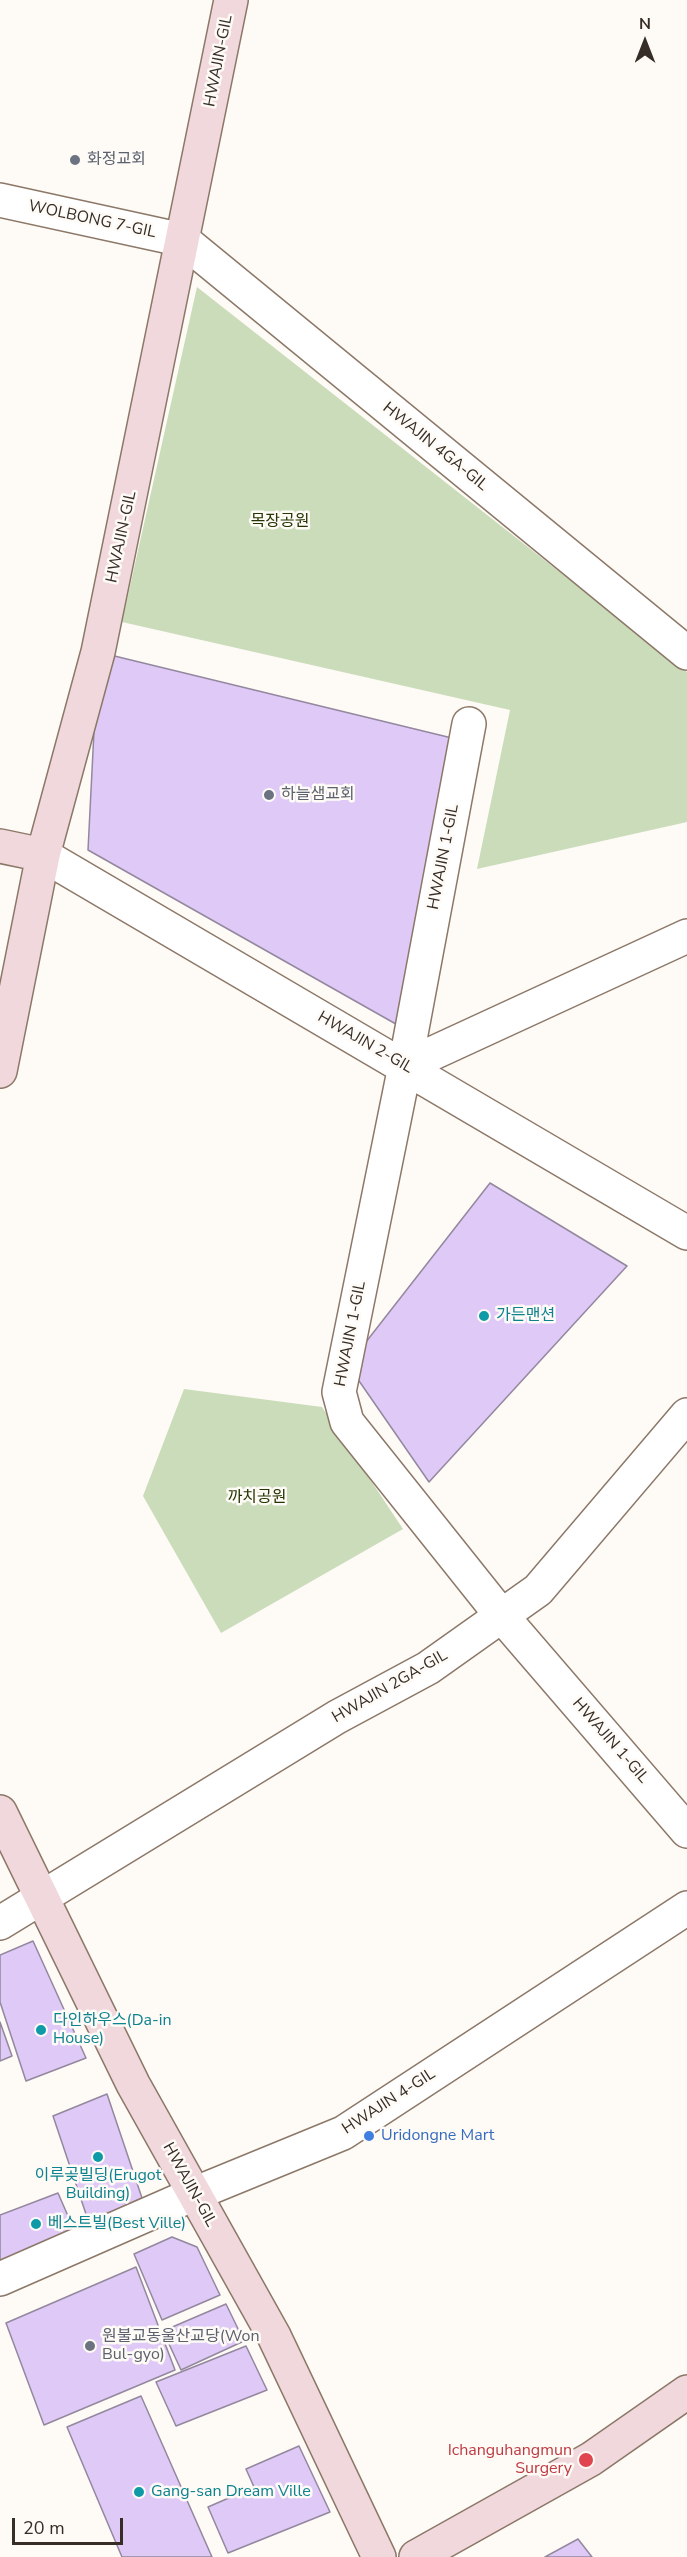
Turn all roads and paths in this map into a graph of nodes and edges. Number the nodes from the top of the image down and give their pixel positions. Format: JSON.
{"nodes":[{"id":1,"x":231,"y":0,"type":"edge"},
{"id":2,"x":0,"y":200,"type":"edge"},
{"id":3,"x":183,"y":240,"type":"junction"},
{"id":4,"x":687,"y":653,"type":"edge"},
{"id":5,"x":469,"y":724,"type":"dead end"},
{"id":6,"x":0,"y":846,"type":"edge"},
{"id":7,"x":43,"y":855,"type":"junction"},
{"id":8,"x":687,"y":936,"type":"edge"},
{"id":9,"x":405,"y":1066,"type":"junction"},
{"id":10,"x":0,"y":1071,"type":"edge"},
{"id":11,"x":687,"y":1233,"type":"edge"},
{"id":12,"x":687,"y":1415,"type":"edge"},
{"id":13,"x":501,"y":1615,"type":"junction"},
{"id":14,"x":0,"y":1812,"type":"edge"},
{"id":15,"x":687,"y":1831,"type":"edge"},
{"id":16,"x":41,"y":1896,"type":"junction"},
{"id":17,"x":687,"y":1908,"type":"edge"},
{"id":18,"x":0,"y":1923,"type":"edge"},
{"id":19,"x":194,"y":2194,"type":"junction"},
{"id":20,"x":0,"y":2279,"type":"edge"},
{"id":21,"x":687,"y":2392,"type":"edge"},
{"id":22,"x":379,"y":2557,"type":"edge"},
{"id":23,"x":417,"y":2557,"type":"edge"}],
"edges":[{"from":1,"to":3,"type":"street","name":"HWAJIN-GIL"},
{"from":2,"to":3,"type":"street","name":"WOLBONG 7-GIL"},
{"from":3,"to":4,"type":"street","name":"HWAJIN 4GA-GIL"},
{"from":3,"to":7,"type":"street","name":"HWAJIN-GIL"},
{"from":5,"to":9,"type":"street","name":"HWAJIN 1-GIL"},
{"from":6,"to":7,"type":"street"},
{"from":7,"to":9,"type":"street","name":"HWAJIN 2-GIL"},
{"from":7,"to":10,"type":"street","name":"HWAJIN-GIL"},
{"from":8,"to":9,"type":"street"},
{"from":9,"to":11,"type":"street","name":"HWAJIN 2-GIL"},
{"from":9,"to":13,"type":"street","name":"HWAJIN 1-GIL"},
{"from":12,"to":13,"type":"street","name":"HWAJIN 2GA-GIL"},
{"from":13,"to":15,"type":"street","name":"HWAJIN 1-GIL"},
{"from":13,"to":16,"type":"street","name":"HWAJIN 2GA-GIL"},
{"from":14,"to":16,"type":"street","name":"HWAJIN-GIL"},
{"from":16,"to":18,"type":"street","name":"HWAJIN 2GA-GIL"},
{"from":16,"to":19,"type":"street","name":"HWAJIN-GIL"},
{"from":17,"to":19,"type":"street","name":"HWAJIN 4-GIL"},
{"from":19,"to":20,"type":"street","name":"HWAJIN 4-GIL"},
{"from":19,"to":22,"type":"street","name":"HWAJIN-GIL"},
{"from":21,"to":23,"type":"street"}]}
